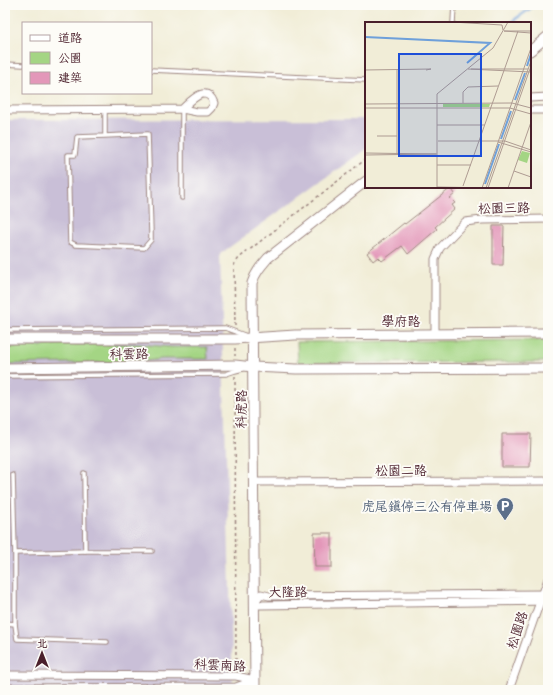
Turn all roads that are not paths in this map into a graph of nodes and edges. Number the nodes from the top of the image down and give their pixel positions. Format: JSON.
{"nodes":[{"id":1,"x":454,"y":5,"type":"edge"},
{"id":2,"x":453,"y":22,"type":"edge"},
{"id":3,"x":548,"y":36,"type":"edge"},
{"id":4,"x":531,"y":50,"type":"edge"},
{"id":5,"x":5,"y":64,"type":"edge"},
{"id":6,"x":22,"y":65,"type":"edge"},
{"id":7,"x":152,"y":70,"type":"edge"},
{"id":8,"x":365,"y":80,"type":"edge"},
{"id":9,"x":548,"y":97,"type":"edge"},
{"id":10,"x":531,"y":98,"type":"edge"},
{"id":11,"x":105,"y":109,"type":"junction"},
{"id":12,"x":182,"y":109,"type":"joint"},
{"id":13,"x":5,"y":110,"type":"edge"},
{"id":14,"x":531,"y":110,"type":"edge"},
{"id":15,"x":548,"y":110,"type":"edge"},
{"id":16,"x":105,"y":136,"type":"junction"},
{"id":17,"x":365,"y":182,"type":"edge"},
{"id":18,"x":182,"y":198,"type":"dead end"},
{"id":19,"x":548,"y":219,"type":"edge"},
{"id":20,"x":5,"y":330,"type":"edge"},
{"id":21,"x":548,"y":333,"type":"edge"},
{"id":22,"x":436,"y":334,"type":"junction"},
{"id":23,"x":253,"y":337,"type":"junction"},
{"id":24,"x":5,"y":339,"type":"edge"},
{"id":25,"x":253,"y":367,"type":"junction"},
{"id":26,"x":5,"y":368,"type":"edge"},
{"id":27,"x":548,"y":368,"type":"edge"},
{"id":28,"x":5,"y":376,"type":"edge"},
{"id":29,"x":84,"y":473,"type":"dead end"},
{"id":30,"x":13,"y":475,"type":"dead end"},
{"id":31,"x":548,"y":481,"type":"edge"},
{"id":32,"x":254,"y":482,"type":"junction"},
{"id":33,"x":85,"y":551,"type":"junction"},
{"id":34,"x":152,"y":551,"type":"dead end"},
{"id":35,"x":15,"y":553,"type":"junction"},
{"id":36,"x":548,"y":579,"type":"edge"},
{"id":37,"x":545,"y":594,"type":"edge"},
{"id":38,"x":254,"y":602,"type":"junction"},
{"id":39,"x":540,"y":602,"type":"junction"},
{"id":40,"x":548,"y":602,"type":"edge"},
{"id":41,"x":5,"y":623,"type":"edge"},
{"id":42,"x":15,"y":624,"type":"junction"},
{"id":43,"x":107,"y":642,"type":"dead end"},
{"id":44,"x":5,"y":675,"type":"edge"},
{"id":45,"x":255,"y":680,"type":"junction"},
{"id":46,"x":5,"y":688,"type":"edge"},
{"id":47,"x":255,"y":690,"type":"edge"},
{"id":48,"x":509,"y":690,"type":"edge"}],
"edges":[{"from":1,"to":2,"type":"lane"},
{"from":3,"to":4,"type":"street"},
{"from":5,"to":6,"type":"lane"},
{"from":7,"to":8,"type":"lane"},
{"from":9,"to":10,"type":"street"},
{"from":11,"to":12,"type":"street"},
{"from":11,"to":13,"type":"street"},
{"from":11,"to":16,"type":"lane"},
{"from":12,"to":18,"type":"lane"},
{"from":14,"to":15,"type":"street"},
{"from":16,"to":16,"type":"lane"},
{"from":17,"to":23,"type":"street","name":"科虎路"},
{"from":19,"to":22,"type":"street","name":"松園三路"},
{"from":20,"to":23,"type":"lane"},
{"from":21,"to":22,"type":"street","name":"學府路"},
{"from":22,"to":23,"type":"street","name":"學府路"},
{"from":23,"to":24,"type":"street","name":"科雲路"},
{"from":23,"to":25,"type":"street","name":"科虎路"},
{"from":25,"to":26,"type":"street","name":"科雲路"},
{"from":25,"to":27,"type":"street"},
{"from":25,"to":28,"type":"lane"},
{"from":25,"to":32,"type":"street","name":"科虎路"},
{"from":29,"to":33,"type":"lane"},
{"from":30,"to":35,"type":"lane"},
{"from":31,"to":32,"type":"street","name":"松園二路"},
{"from":32,"to":38,"type":"street","name":"科虎路"},
{"from":33,"to":34,"type":"lane"},
{"from":33,"to":35,"type":"lane"},
{"from":35,"to":42,"type":"lane"},
{"from":36,"to":37,"type":"street","name":"松園路"},
{"from":37,"to":38,"type":"street","name":"大隆路"},
{"from":37,"to":39,"type":"street","name":"松園路"},
{"from":38,"to":39,"type":"street","name":"大隆路"},
{"from":38,"to":45,"type":"street","name":"科虎路"},
{"from":39,"to":40,"type":"street","name":"大隆路"},
{"from":39,"to":48,"type":"street","name":"松園路"},
{"from":41,"to":42,"type":"lane"},
{"from":42,"to":43,"type":"lane"},
{"from":44,"to":45,"type":"street","name":"科雲南路"},
{"from":45,"to":46,"type":"street","name":"科雲南路"},
{"from":45,"to":47,"type":"street","name":"科虎路"}]}
